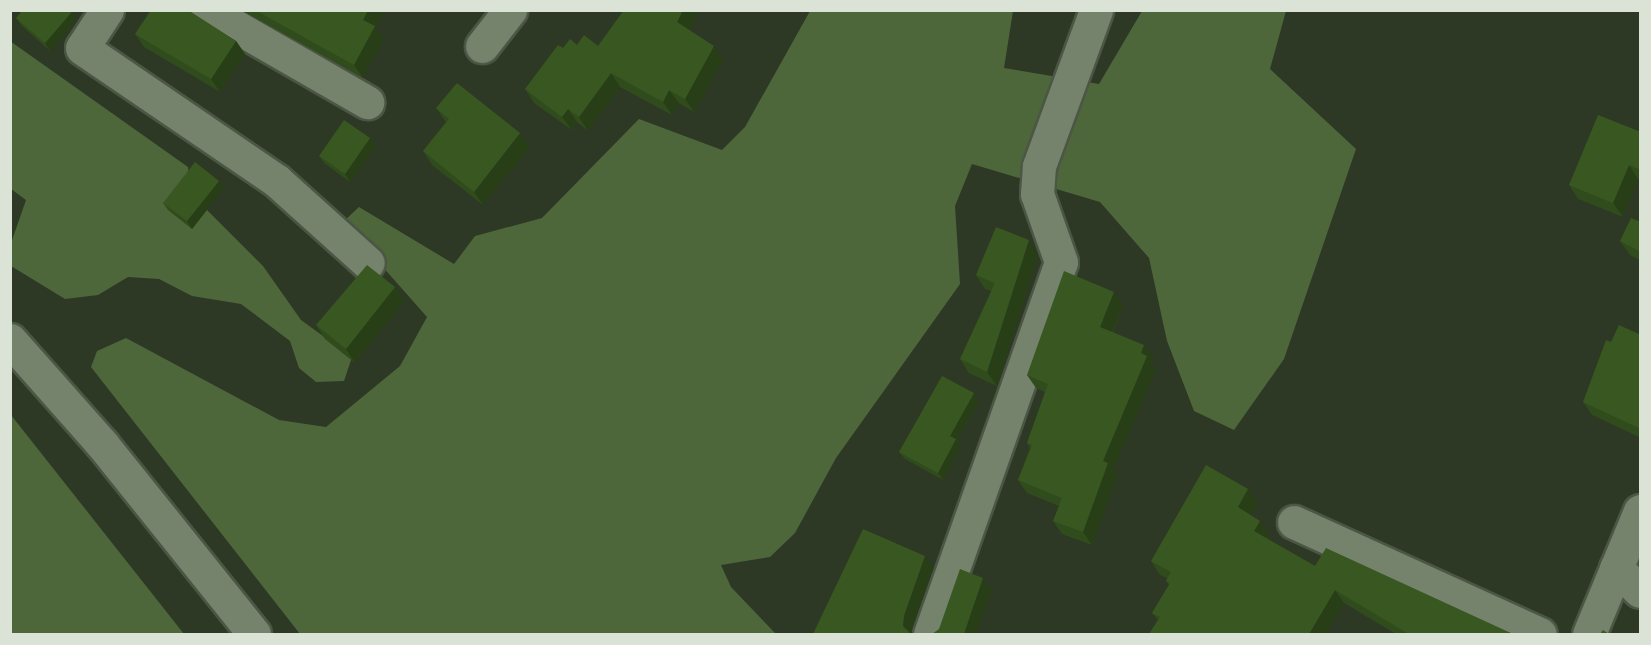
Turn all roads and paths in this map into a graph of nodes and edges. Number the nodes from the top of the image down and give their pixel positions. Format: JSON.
{"nodes":[{"id":1,"x":107,"y":10,"type":"edge"},
{"id":2,"x":207,"y":10,"type":"edge"},
{"id":3,"x":510,"y":10,"type":"edge"},
{"id":4,"x":1096,"y":10,"type":"edge"},
{"id":5,"x":482,"y":45,"type":"dead end"},
{"id":6,"x":368,"y":102,"type":"dead end"},
{"id":7,"x":368,"y":263,"type":"edge"},
{"id":8,"x":10,"y":340,"type":"edge"},
{"id":9,"x":1641,"y":511,"type":"edge"},
{"id":10,"x":1294,"y":522,"type":"dead end"},
{"id":11,"x":1616,"y":568,"type":"junction"},
{"id":12,"x":1641,"y":591,"type":"edge"},
{"id":13,"x":254,"y":634,"type":"edge"},
{"id":14,"x":930,"y":634,"type":"edge"},
{"id":15,"x":1540,"y":634,"type":"edge"},
{"id":16,"x":1589,"y":634,"type":"edge"}],
"edges":[{"from":1,"to":7,"type":"street"},
{"from":2,"to":6,"type":"street"},
{"from":3,"to":5,"type":"street"},
{"from":4,"to":14,"type":"street"},
{"from":8,"to":13,"type":"street"},
{"from":9,"to":11,"type":"street"},
{"from":10,"to":15,"type":"street"},
{"from":11,"to":12,"type":"street"},
{"from":11,"to":16,"type":"street"}]}
